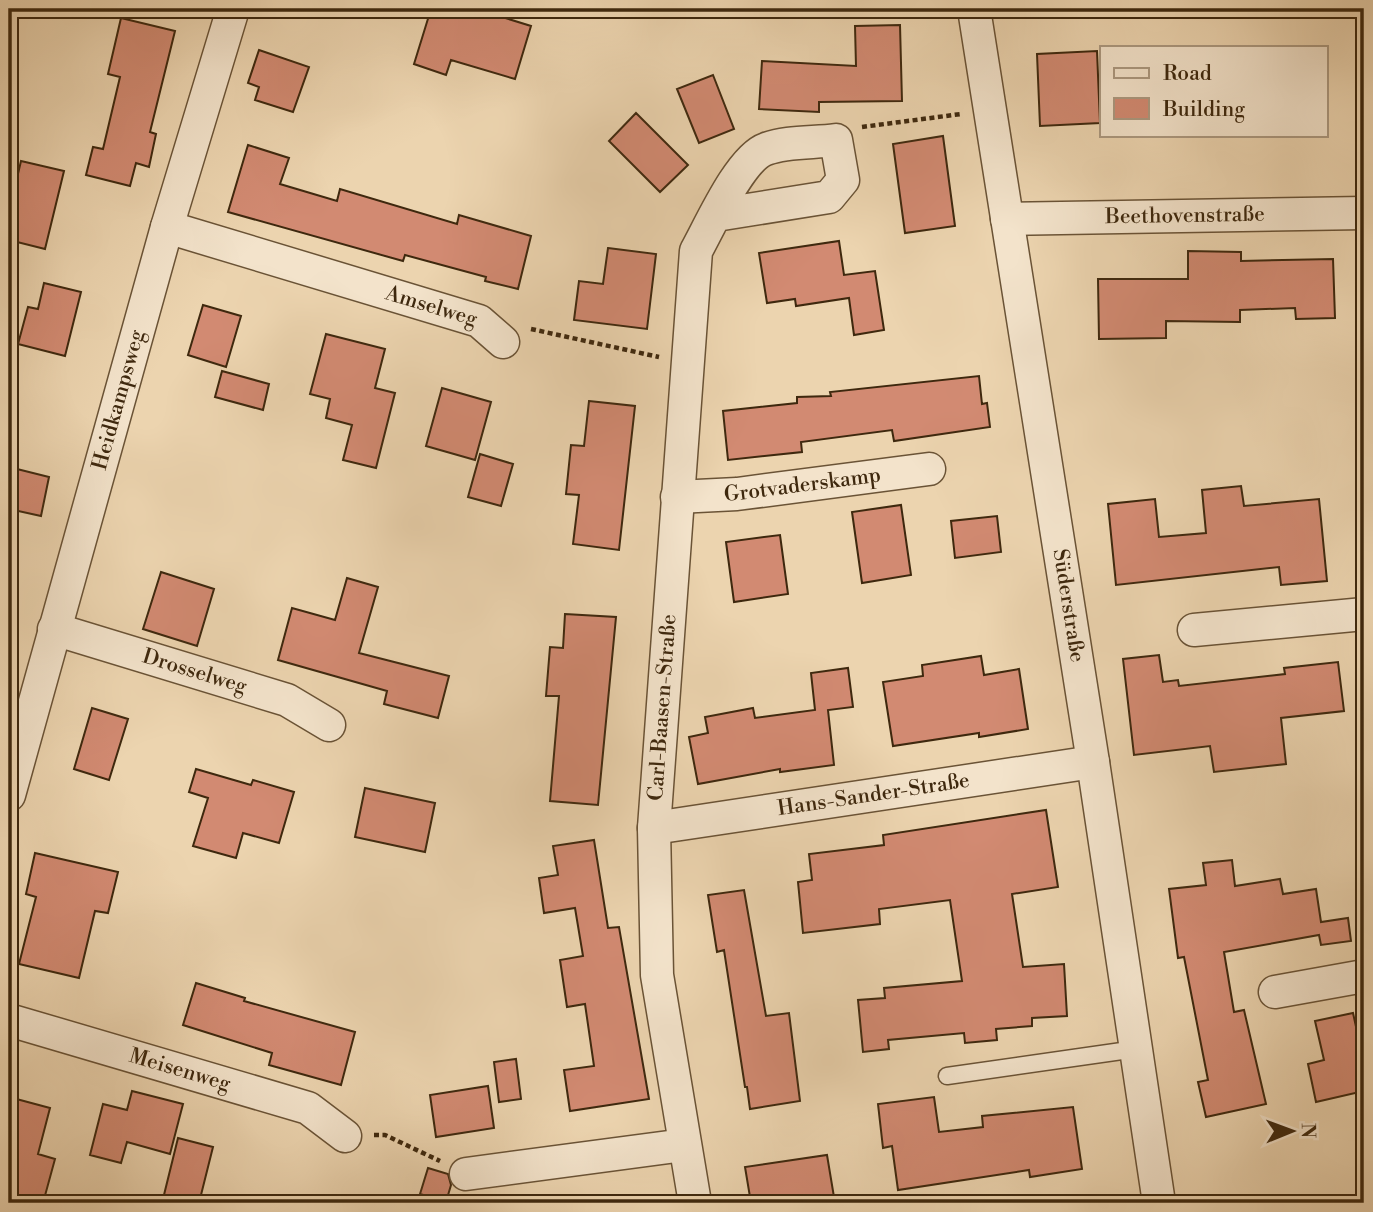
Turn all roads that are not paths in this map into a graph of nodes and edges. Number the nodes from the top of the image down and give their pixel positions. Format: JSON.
{"nodes":[{"id":1,"x":233,"y":9,"type":"edge"},
{"id":2,"x":974,"y":9,"type":"edge"},
{"id":3,"x":1364,"y":214,"type":"edge"},
{"id":4,"x":716,"y":215,"type":"junction"},
{"id":5,"x":1007,"y":219,"type":"junction"},
{"id":6,"x":167,"y":227,"type":"junction"},
{"id":7,"x":503,"y":342,"type":"road end"},
{"id":8,"x":929,"y":469,"type":"dead end"},
{"id":9,"x":677,"y":497,"type":"junction"},
{"id":10,"x":1364,"y":614,"type":"edge"},
{"id":11,"x":54,"y":629,"type":"junction"},
{"id":12,"x":1194,"y":630,"type":"dead end"},
{"id":13,"x":329,"y":725,"type":"dead end"},
{"id":14,"x":1093,"y":762,"type":"junction"},
{"id":15,"x":9,"y":794,"type":"edge"},
{"id":16,"x":654,"y":828,"type":"junction"},
{"id":17,"x":1364,"y":976,"type":"edge"},
{"id":18,"x":1275,"y":992,"type":"dead end"},
{"id":19,"x":9,"y":1020,"type":"edge"},
{"id":20,"x":1136,"y":1049,"type":"junction"},
{"id":21,"x":947,"y":1076,"type":"dead end"},
{"id":22,"x":345,"y":1136,"type":"road end"},
{"id":23,"x":684,"y":1145,"type":"junction"},
{"id":24,"x":466,"y":1174,"type":"road end"},
{"id":25,"x":695,"y":1203,"type":"edge"},
{"id":26,"x":1159,"y":1203,"type":"edge"}],
"edges":[{"from":1,"to":6,"type":"street","name":"Heidkampsweg"},
{"from":2,"to":5,"type":"street","name":"Süderstraße"},
{"from":3,"to":5,"type":"street","name":"Beethovenstraße"},
{"from":4,"to":4,"type":"street","name":"Carl-Baasen-Straße"},
{"from":4,"to":9,"type":"street","name":"Carl-Baasen-Straße"},
{"from":5,"to":14,"type":"street","name":"Süderstraße"},
{"from":6,"to":7,"type":"street","name":"Amselweg"},
{"from":6,"to":11,"type":"street","name":"Heidkampsweg"},
{"from":8,"to":9,"type":"street","name":"Grotvaderskamp"},
{"from":9,"to":16,"type":"street","name":"Carl-Baasen-Straße"},
{"from":10,"to":12,"type":"street"},
{"from":11,"to":13,"type":"street","name":"Drosselweg"},
{"from":11,"to":15,"type":"street","name":"Heidkampsweg"},
{"from":14,"to":16,"type":"street","name":"Hans-Sander-Straße"},
{"from":14,"to":20,"type":"street","name":"Süderstraße"},
{"from":16,"to":23,"type":"street","name":"Carl-Baasen-Straße"},
{"from":17,"to":18,"type":"street"},
{"from":19,"to":22,"type":"street","name":"Meisenweg"},
{"from":20,"to":21,"type":"lane"},
{"from":20,"to":26,"type":"street","name":"Süderstraße"},
{"from":23,"to":24,"type":"street"},
{"from":23,"to":25,"type":"street","name":"Carl-Baasen-Straße"}]}
